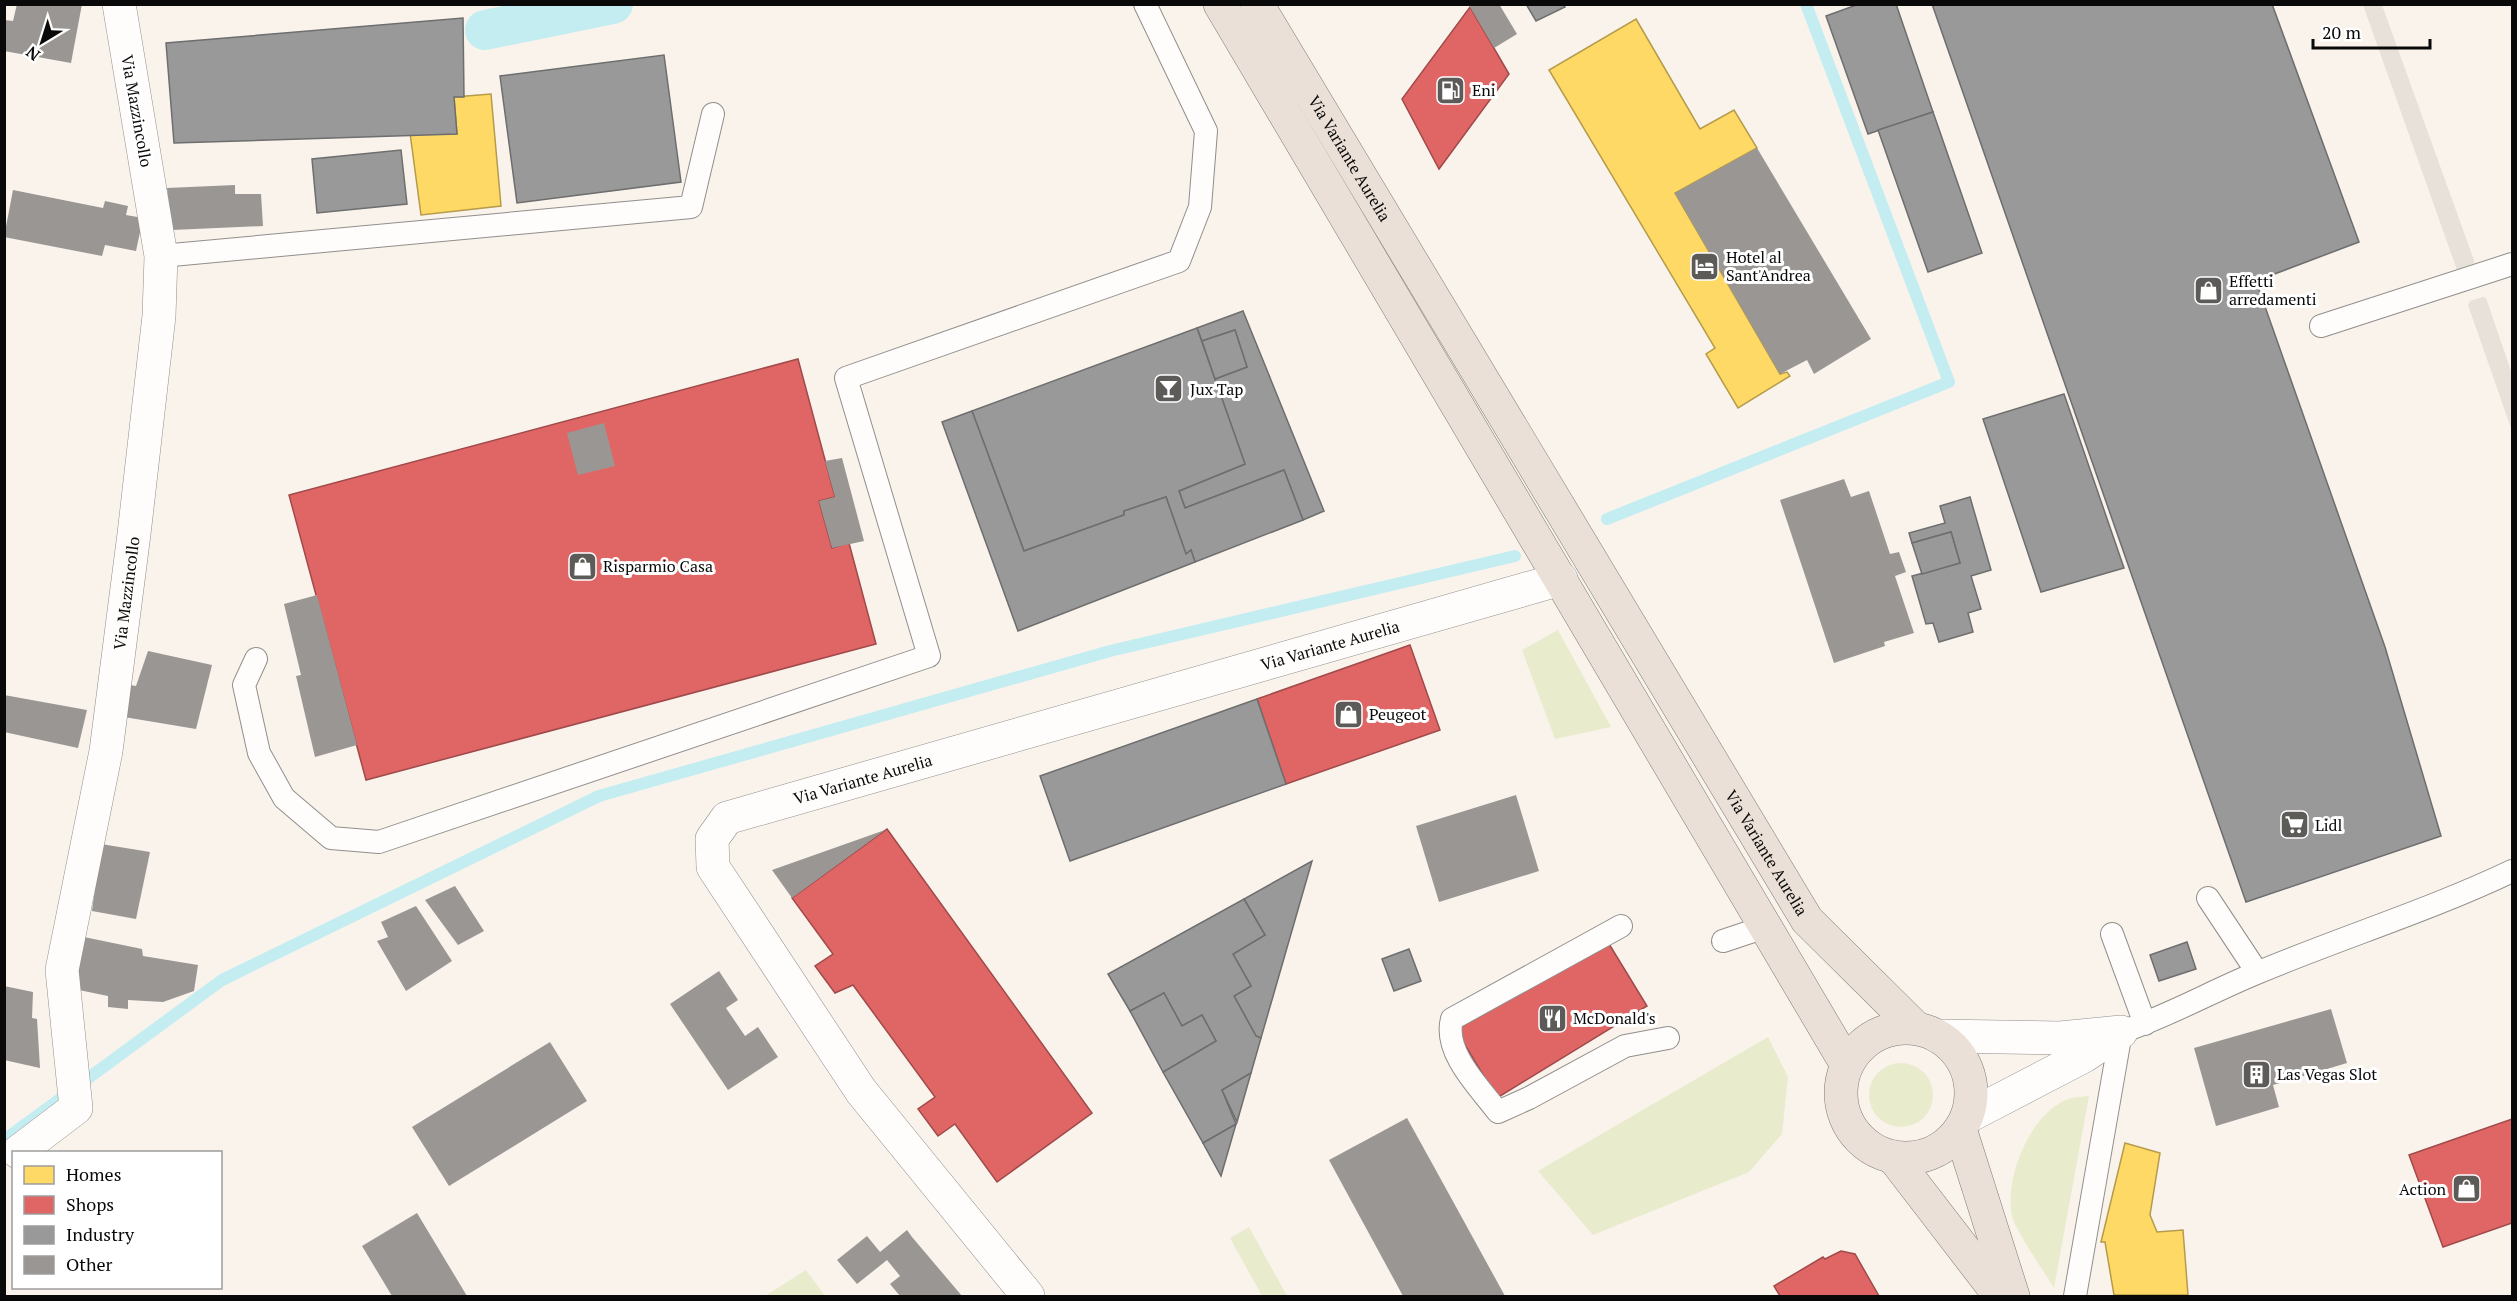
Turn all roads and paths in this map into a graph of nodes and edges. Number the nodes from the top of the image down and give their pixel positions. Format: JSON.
{"nodes":[{"id":1,"x":119,"y":4,"type":"edge"},
{"id":2,"x":1145,"y":4,"type":"edge"},
{"id":3,"x":1220,"y":4,"type":"edge"},
{"id":4,"x":1257,"y":4,"type":"edge"},
{"id":5,"x":713,"y":114,"type":"dead end"},
{"id":6,"x":161,"y":256,"type":"junction"},
{"id":7,"x":2512,"y":264,"type":"edge"},
{"id":8,"x":2321,"y":326,"type":"dead end"},
{"id":9,"x":1561,"y":579,"type":"junction"},
{"id":10,"x":256,"y":659,"type":"dead end"},
{"id":11,"x":2512,"y":871,"type":"edge"},
{"id":12,"x":2208,"y":897,"type":"dead end"},
{"id":13,"x":1620,"y":926,"type":"dead end"},
{"id":14,"x":1765,"y":927,"type":"junction"},
{"id":15,"x":2112,"y":934,"type":"dead end"},
{"id":16,"x":1723,"y":941,"type":"dead end"},
{"id":17,"x":2258,"y":972,"type":"junction"},
{"id":18,"x":2133,"y":1028,"type":"junction"},
{"id":19,"x":1927,"y":1032,"type":"junction"},
{"id":20,"x":1668,"y":1038,"type":"dead end"},
{"id":21,"x":1847,"y":1065,"type":"junction"},
{"id":22,"x":1963,"y":1123,"type":"junction"},
{"id":23,"x":19,"y":1151,"type":"edge"},
{"id":24,"x":1893,"y":1156,"type":"junction"},
{"id":25,"x":1028,"y":1296,"type":"edge"},
{"id":26,"x":2000,"y":1296,"type":"edge"},
{"id":27,"x":2013,"y":1296,"type":"edge"},
{"id":28,"x":2075,"y":1296,"type":"edge"}],
"edges":[{"from":1,"to":6,"type":"street","name":"Via Mazzincollo"},
{"from":2,"to":10,"type":"lane"},
{"from":3,"to":9,"type":"main road","name":"Via Variante Aurelia"},
{"from":4,"to":19,"type":"main road","name":"Via Variante Aurelia"},
{"from":5,"to":6,"type":"lane"},
{"from":6,"to":23,"type":"street","name":"Via Mazzincollo"},
{"from":7,"to":8,"type":"lane"},
{"from":9,"to":14,"type":"main road","name":"Via Variante Aurelia"},
{"from":9,"to":25,"type":"street","name":"Via Variante Aurelia"},
{"from":11,"to":17,"type":"lane"},
{"from":12,"to":17,"type":"lane"},
{"from":13,"to":20,"type":"lane"},
{"from":14,"to":16,"type":"lane"},
{"from":14,"to":21,"type":"main road","name":"Via Variante Aurelia"},
{"from":15,"to":18,"type":"lane"},
{"from":17,"to":18,"type":"lane"},
{"from":18,"to":19,"type":"street"},
{"from":18,"to":22,"type":"street"},
{"from":18,"to":28,"type":"lane"},
{"from":19,"to":21,"type":"main road"},
{"from":19,"to":22,"type":"main road","name":"Via Variante Aurelia"},
{"from":21,"to":24,"type":"main road"},
{"from":22,"to":24,"type":"main road"},
{"from":22,"to":27,"type":"main road","name":"Via Variante Aurelia"},
{"from":24,"to":26,"type":"main road"}]}
